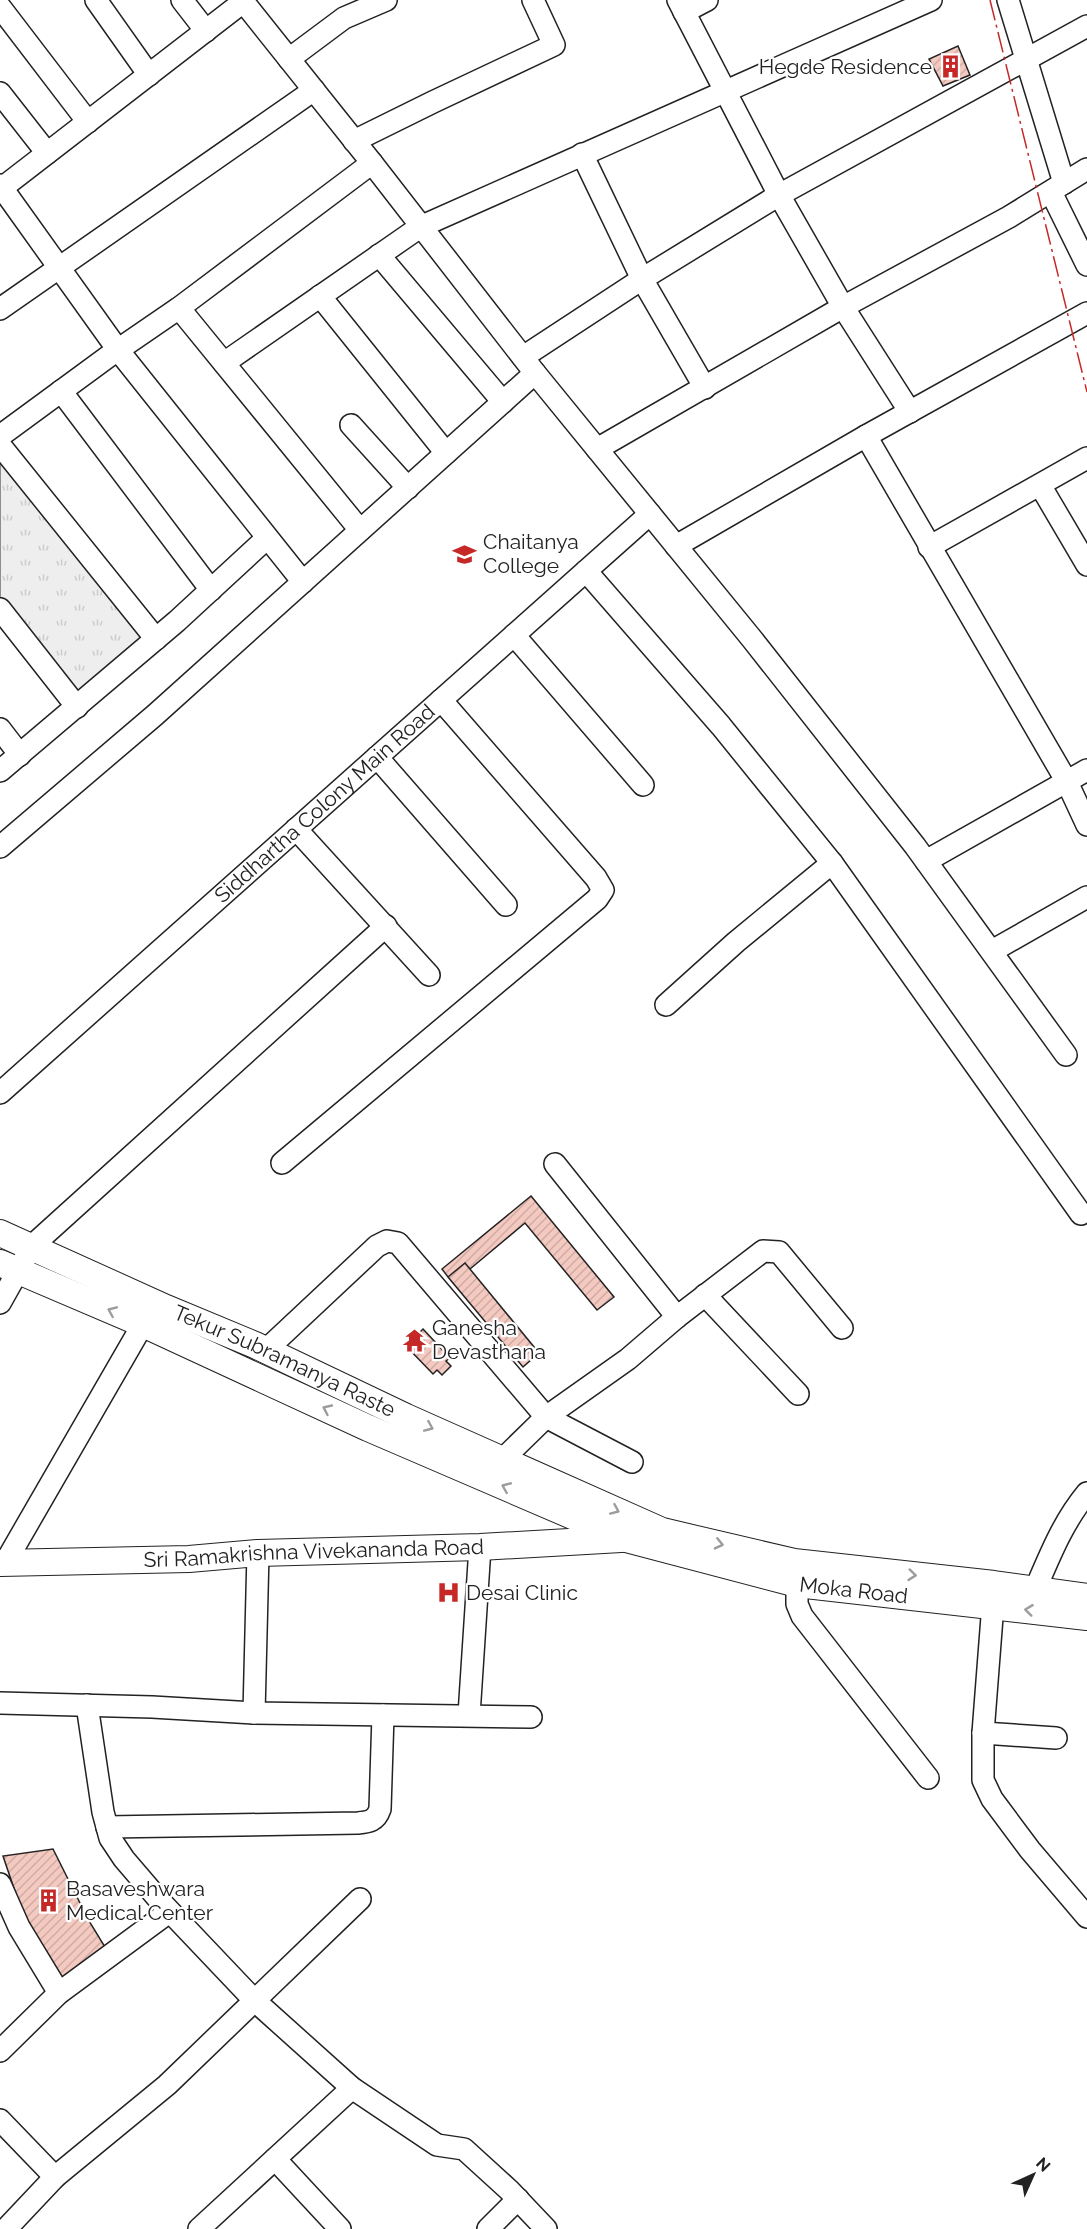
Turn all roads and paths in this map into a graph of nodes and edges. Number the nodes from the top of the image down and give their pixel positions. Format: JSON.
{"nodes":[{"id":1,"x":96,"y":0,"type":"edge"},
{"id":2,"x":182,"y":0,"type":"edge"},
{"id":3,"x":386,"y":0,"type":"edge"},
{"id":4,"x":533,"y":0,"type":"edge"},
{"id":5,"x":707,"y":0,"type":"edge"},
{"id":6,"x":931,"y":0,"type":"edge"},
{"id":7,"x":1008,"y":0,"type":"edge"},
{"id":8,"x":243,"y":1,"type":"edge"},
{"id":9,"x":681,"y":6,"type":"edge"},
{"id":10,"x":0,"y":7,"type":"edge"},
{"id":11,"x":1087,"y":26,"type":"edge"},
{"id":12,"x":206,"y":31,"type":"junction"},
{"id":13,"x":289,"y":59,"type":"junction"},
{"id":14,"x":1026,"y":61,"type":"junction"},
{"id":15,"x":149,"y":75,"type":"junction"},
{"id":16,"x":314,"y":90,"type":"junction"},
{"id":17,"x":724,"y":91,"type":"junction"},
{"id":18,"x":0,"y":93,"type":"edge"},
{"id":19,"x":88,"y":122,"type":"junction"},
{"id":20,"x":354,"y":141,"type":"junction"},
{"id":21,"x":47,"y":153,"type":"junction"},
{"id":22,"x":582,"y":154,"type":"junction"},
{"id":23,"x":372,"y":163,"type":"junction"},
{"id":24,"x":1087,"y":170,"type":"edge"},
{"id":25,"x":1,"y":187,"type":"edge"},
{"id":26,"x":1058,"y":188,"type":"junction"},
{"id":27,"x":779,"y":195,"type":"junction"},
{"id":28,"x":420,"y":227,"type":"junction"},
{"id":29,"x":379,"y":255,"type":"junction"},
{"id":30,"x":1087,"y":265,"type":"edge"},
{"id":31,"x":59,"y":267,"type":"junction"},
{"id":32,"x":642,"y":279,"type":"junction"},
{"id":33,"x":320,"y":296,"type":"junction"},
{"id":34,"x":843,"y":307,"type":"junction"},
{"id":35,"x":179,"y":308,"type":"junction"},
{"id":36,"x":0,"y":309,"type":"edge"},
{"id":37,"x":1087,"y":313,"type":"edge"},
{"id":38,"x":118,"y":350,"type":"junction"},
{"id":39,"x":224,"y":363,"type":"junction"},
{"id":40,"x":529,"y":365,"type":"junction"},
{"id":41,"x":705,"y":388,"type":"junction"},
{"id":42,"x":61,"y":392,"type":"junction"},
{"id":43,"x":502,"y":402,"type":"junction"},
{"id":44,"x":910,"y":412,"type":"junction"},
{"id":45,"x":351,"y":425,"type":"dead end"},
{"id":46,"x":0,"y":436,"type":"edge"},
{"id":47,"x":866,"y":436,"type":"junction"},
{"id":48,"x":0,"y":445,"type":"edge"},
{"id":49,"x":597,"y":449,"type":"junction"},
{"id":50,"x":446,"y":453,"type":"junction"},
{"id":51,"x":1087,"y":458,"type":"edge"},
{"id":52,"x":1040,"y":485,"type":"junction"},
{"id":53,"x":408,"y":488,"type":"junction"},
{"id":54,"x":650,"y":514,"type":"junction"},
{"id":55,"x":360,"y":530,"type":"junction"},
{"id":56,"x":267,"y":538,"type":"junction"},
{"id":57,"x":676,"y":546,"type":"junction"},
{"id":58,"x":929,"y":547,"type":"junction"},
{"id":59,"x":1087,"y":565,"type":"edge"},
{"id":60,"x":586,"y":571,"type":"junction"},
{"id":61,"x":303,"y":582,"type":"junction"},
{"id":62,"x":211,"y":590,"type":"junction"},
{"id":63,"x":0,"y":609,"type":"edge"},
{"id":64,"x":514,"y":635,"type":"junction"},
{"id":65,"x":156,"y":639,"type":"junction"},
{"id":66,"x":441,"y":700,"type":"junction"},
{"id":67,"x":77,"y":707,"type":"junction"},
{"id":68,"x":0,"y":729,"type":"edge"},
{"id":69,"x":20,"y":755,"type":"junction"},
{"id":70,"x":377,"y":757,"type":"junction"},
{"id":71,"x":1087,"y":770,"type":"edge"},
{"id":72,"x":0,"y":771,"type":"edge"},
{"id":73,"x":1067,"y":782,"type":"junction"},
{"id":74,"x":643,"y":785,"type":"dead end"},
{"id":75,"x":1087,"y":825,"type":"edge"},
{"id":76,"x":296,"y":829,"type":"junction"},
{"id":77,"x":0,"y":847,"type":"edge"},
{"id":78,"x":926,"y":861,"type":"junction"},
{"id":79,"x":832,"y":863,"type":"junction"},
{"id":80,"x":1087,"y":897,"type":"edge"},
{"id":81,"x":506,"y":905,"type":"dead end"},
{"id":82,"x":386,"y":926,"type":"junction"},
{"id":83,"x":993,"y":951,"type":"junction"},
{"id":84,"x":429,"y":975,"type":"dead end"},
{"id":85,"x":666,"y":1005,"type":"dead end"},
{"id":86,"x":1066,"y":1055,"type":"dead end"},
{"id":87,"x":0,"y":1093,"type":"edge"},
{"id":88,"x":282,"y":1163,"type":"dead end"},
{"id":89,"x":555,"y":1164,"type":"dead end"},
{"id":90,"x":1081,"y":1214,"type":"dead end"},
{"id":91,"x":0,"y":1233,"type":"edge"},
{"id":92,"x":32,"y":1246,"type":"junction"},
{"id":93,"x":9,"y":1267,"type":"edge"},
{"id":94,"x":705,"y":1295,"type":"junction"},
{"id":95,"x":0,"y":1303,"type":"edge"},
{"id":96,"x":677,"y":1317,"type":"junction"},
{"id":97,"x":142,"y":1324,"type":"junction"},
{"id":98,"x":842,"y":1328,"type":"dead end"},
{"id":99,"x":267,"y":1350,"type":"junction"},
{"id":100,"x":798,"y":1394,"type":"dead end"},
{"id":101,"x":546,"y":1417,"type":"junction"},
{"id":102,"x":503,"y":1459,"type":"junction"},
{"id":103,"x":632,"y":1461,"type":"dead end"},
{"id":104,"x":1087,"y":1493,"type":"edge"},
{"id":105,"x":564,"y":1500,"type":"junction"},
{"id":106,"x":662,"y":1531,"type":"junction"},
{"id":107,"x":626,"y":1539,"type":"junction"},
{"id":108,"x":480,"y":1548,"type":"junction"},
{"id":109,"x":258,"y":1553,"type":"junction"},
{"id":110,"x":2,"y":1563,"type":"edge"},
{"id":111,"x":797,"y":1584,"type":"junction"},
{"id":112,"x":1035,"y":1590,"type":"junction"},
{"id":113,"x":994,"y":1595,"type":"junction"},
{"id":114,"x":1087,"y":1597,"type":"edge"},
{"id":115,"x":1087,"y":1617,"type":"edge"},
{"id":116,"x":0,"y":1703,"type":"edge"},
{"id":117,"x":87,"y":1705,"type":"junction"},
{"id":118,"x":254,"y":1713,"type":"junction"},
{"id":119,"x":383,"y":1714,"type":"junction"},
{"id":120,"x":469,"y":1715,"type":"junction"},
{"id":121,"x":531,"y":1717,"type":"dead end"},
{"id":122,"x":983,"y":1733,"type":"junction"},
{"id":123,"x":1056,"y":1738,"type":"dead end"},
{"id":124,"x":928,"y":1778,"type":"dead end"},
{"id":125,"x":107,"y":1827,"type":"junction"},
{"id":126,"x":0,"y":1884,"type":"edge"},
{"id":127,"x":360,"y":1899,"type":"dead end"},
{"id":128,"x":170,"y":1912,"type":"junction"},
{"id":129,"x":1087,"y":1917,"type":"edge"},
{"id":130,"x":59,"y":1994,"type":"junction"},
{"id":131,"x":254,"y":2000,"type":"junction"},
{"id":132,"x":0,"y":2050,"type":"edge"},
{"id":133,"x":352,"y":2088,"type":"junction"},
{"id":134,"x":0,"y":2120,"type":"edge"},
{"id":135,"x":275,"y":2159,"type":"junction"},
{"id":136,"x":55,"y":2177,"type":"junction"},
{"id":137,"x":518,"y":2199,"type":"junction"},
{"id":138,"x":6,"y":2229,"type":"edge"},
{"id":139,"x":199,"y":2229,"type":"edge"},
{"id":140,"x":340,"y":2229,"type":"edge"},
{"id":141,"x":488,"y":2229,"type":"edge"},
{"id":142,"x":546,"y":2229,"type":"edge"}],
"edges":[{"from":1,"to":15,"type":"street"},
{"from":2,"to":12,"type":"street"},
{"from":3,"to":13,"type":"street"},
{"from":4,"to":20,"type":"street"},
{"from":5,"to":9,"type":"street"},
{"from":6,"to":17,"type":"street"},
{"from":7,"to":14,"type":"street"},
{"from":8,"to":12,"type":"street"},
{"from":8,"to":13,"type":"street"},
{"from":9,"to":17,"type":"street"},
{"from":10,"to":19,"type":"street"},
{"from":11,"to":14,"type":"street"},
{"from":12,"to":15,"type":"street"},
{"from":13,"to":16,"type":"street"},
{"from":14,"to":26,"type":"street"},
{"from":14,"to":27,"type":"street"},
{"from":15,"to":19,"type":"street"},
{"from":16,"to":20,"type":"street"},
{"from":16,"to":31,"type":"street"},
{"from":17,"to":22,"type":"street"},
{"from":17,"to":27,"type":"street"},
{"from":18,"to":21,"type":"street"},
{"from":19,"to":21,"type":"street"},
{"from":20,"to":23,"type":"street"},
{"from":21,"to":25,"type":"street"},
{"from":22,"to":28,"type":"street"},
{"from":22,"to":32,"type":"street"},
{"from":23,"to":28,"type":"street"},
{"from":23,"to":35,"type":"street"},
{"from":24,"to":26,"type":"street"},
{"from":25,"to":31,"type":"street"},
{"from":26,"to":30,"type":"street"},
{"from":26,"to":34,"type":"street"},
{"from":27,"to":32,"type":"street"},
{"from":27,"to":34,"type":"street"},
{"from":28,"to":29,"type":"street"},
{"from":28,"to":40,"type":"street"},
{"from":29,"to":33,"type":"street"},
{"from":29,"to":43,"type":"street"},
{"from":31,"to":36,"type":"street"},
{"from":31,"to":38,"type":"street"},
{"from":32,"to":40,"type":"street"},
{"from":32,"to":41,"type":"street"},
{"from":33,"to":39,"type":"street"},
{"from":33,"to":50,"type":"street"},
{"from":34,"to":41,"type":"street"},
{"from":34,"to":44,"type":"street"},
{"from":35,"to":38,"type":"street"},
{"from":35,"to":39,"type":"street"},
{"from":37,"to":44,"type":"street"},
{"from":38,"to":42,"type":"street"},
{"from":38,"to":56,"type":"street"},
{"from":39,"to":55,"type":"street"},
{"from":40,"to":43,"type":"street"},
{"from":40,"to":49,"type":"street"},
{"from":41,"to":49,"type":"street"},
{"from":42,"to":46,"type":"street"},
{"from":42,"to":62,"type":"street"},
{"from":43,"to":50,"type":"street"},
{"from":44,"to":47,"type":"street"},
{"from":45,"to":53,"type":"street"},
{"from":47,"to":57,"type":"street"},
{"from":47,"to":58,"type":"street"},
{"from":48,"to":65,"type":"street"},
{"from":49,"to":54,"type":"street"},
{"from":50,"to":53,"type":"street"},
{"from":51,"to":52,"type":"street"},
{"from":52,"to":58,"type":"street"},
{"from":52,"to":59,"type":"street"},
{"from":53,"to":55,"type":"street"},
{"from":54,"to":57,"type":"street"},
{"from":54,"to":60,"type":"street","name":"Siddhartha Colony Main Road"},
{"from":55,"to":61,"type":"street"},
{"from":56,"to":61,"type":"street"},
{"from":56,"to":62,"type":"street"},
{"from":57,"to":78,"type":"street"},
{"from":58,"to":73,"type":"street"},
{"from":60,"to":64,"type":"street","name":"Siddhartha Colony Main Road"},
{"from":60,"to":79,"type":"street"},
{"from":61,"to":77,"type":"street"},
{"from":62,"to":65,"type":"street"},
{"from":63,"to":67,"type":"street"},
{"from":64,"to":66,"type":"street","name":"Siddhartha Colony Main Road"},
{"from":64,"to":74,"type":"street"},
{"from":65,"to":67,"type":"street"},
{"from":66,"to":70,"type":"street","name":"Siddhartha Colony Main Road"},
{"from":66,"to":88,"type":"street"},
{"from":67,"to":69,"type":"street"},
{"from":68,"to":69,"type":"street"},
{"from":69,"to":72,"type":"street"},
{"from":70,"to":76,"type":"street","name":"Siddhartha Colony Main Road"},
{"from":70,"to":81,"type":"street"},
{"from":71,"to":73,"type":"street"},
{"from":73,"to":75,"type":"street"},
{"from":73,"to":78,"type":"street"},
{"from":76,"to":82,"type":"street"},
{"from":76,"to":87,"type":"street","name":"Siddhartha Colony Main Road"},
{"from":78,"to":83,"type":"street"},
{"from":79,"to":85,"type":"street"},
{"from":79,"to":90,"type":"street"},
{"from":80,"to":83,"type":"street"},
{"from":82,"to":84,"type":"street"},
{"from":82,"to":92,"type":"street"},
{"from":83,"to":86,"type":"street"},
{"from":89,"to":96,"type":"street"},
{"from":91,"to":92,"type":"main road","name":"Tekur Subramanya Raste"},
{"from":92,"to":93,"type":"street"},
{"from":92,"to":99,"type":"main road","name":"Tekur Subramanya Raste"},
{"from":93,"to":95,"type":"street"},
{"from":97,"to":93,"type":"main road","one_way":true},
{"from":94,"to":96,"type":"street"},
{"from":94,"to":98,"type":"street"},
{"from":94,"to":100,"type":"street"},
{"from":96,"to":101,"type":"street"},
{"from":105,"to":97,"type":"main road","one_way":true},
{"from":97,"to":110,"type":"street"},
{"from":99,"to":101,"type":"street"},
{"from":99,"to":102,"type":"main road","name":"Tekur Subramanya Raste","one_way":true},
{"from":101,"to":102,"type":"street"},
{"from":101,"to":103,"type":"street"},
{"from":102,"to":105,"type":"main road","name":"Tekur Subramanya Raste"},
{"from":104,"to":112,"type":"street"},
{"from":105,"to":106,"type":"main road","one_way":true},
{"from":105,"to":107,"type":"main road"},
{"from":106,"to":107,"type":"main road"},
{"from":106,"to":113,"type":"main road","name":"Moka Road","one_way":true},
{"from":107,"to":108,"type":"main road","name":"Sri Ramakrishna Vivekananda Road"},
{"from":107,"to":111,"type":"main road","name":"Moka Road"},
{"from":108,"to":109,"type":"main road","name":"Sri Ramakrishna Vivekananda Road"},
{"from":108,"to":120,"type":"street"},
{"from":109,"to":110,"type":"main road","name":"Sri Ramakrishna Vivekananda Road"},
{"from":109,"to":118,"type":"street"},
{"from":111,"to":113,"type":"main road","name":"Moka Road"},
{"from":111,"to":124,"type":"street"},
{"from":112,"to":113,"type":"main road","name":"Moka Road"},
{"from":112,"to":114,"type":"main road","name":"Moka Road"},
{"from":115,"to":113,"type":"main road","name":"Moka Road","one_way":true},
{"from":113,"to":122,"type":"street"},
{"from":116,"to":117,"type":"street"},
{"from":117,"to":118,"type":"street"},
{"from":117,"to":125,"type":"street"},
{"from":118,"to":119,"type":"street"},
{"from":119,"to":120,"type":"street"},
{"from":119,"to":125,"type":"street"},
{"from":120,"to":121,"type":"street"},
{"from":122,"to":123,"type":"street"},
{"from":122,"to":129,"type":"street"},
{"from":125,"to":128,"type":"street"},
{"from":126,"to":130,"type":"street"},
{"from":127,"to":131,"type":"street"},
{"from":128,"to":130,"type":"street"},
{"from":128,"to":131,"type":"street"},
{"from":130,"to":132,"type":"street"},
{"from":131,"to":133,"type":"street"},
{"from":131,"to":136,"type":"street"},
{"from":133,"to":135,"type":"street"},
{"from":133,"to":137,"type":"street"},
{"from":134,"to":136,"type":"street"},
{"from":135,"to":139,"type":"street"},
{"from":135,"to":140,"type":"street"},
{"from":136,"to":138,"type":"street"},
{"from":137,"to":141,"type":"street"},
{"from":137,"to":142,"type":"street"}]}
